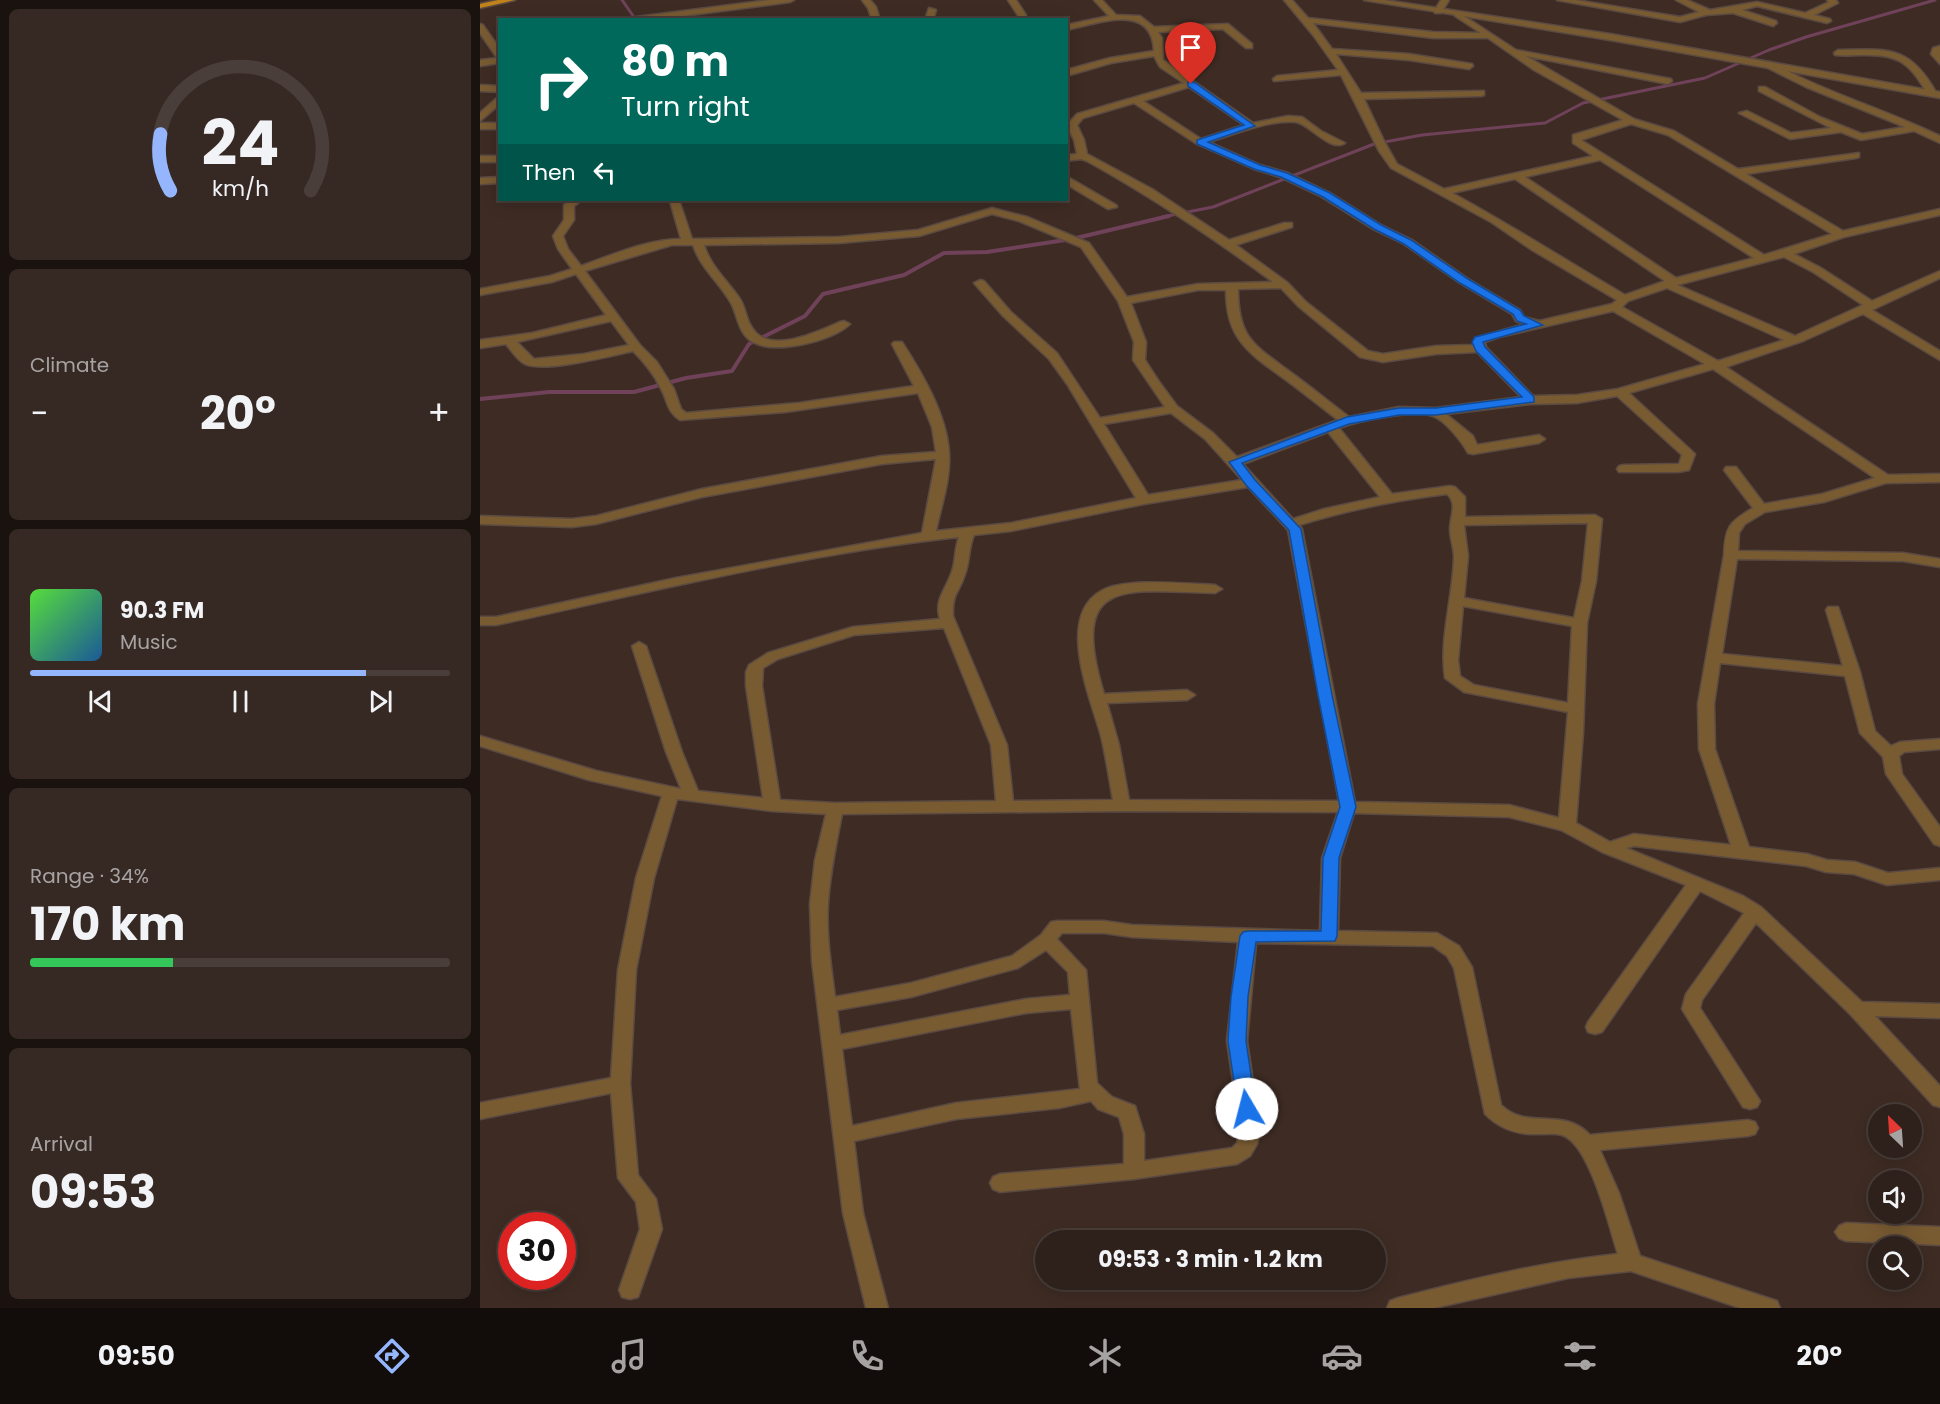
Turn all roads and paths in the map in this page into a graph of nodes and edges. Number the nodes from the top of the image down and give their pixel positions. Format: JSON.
{"nodes":[{"id":1,"x":492,"y":0,"type":"edge"},
{"id":2,"x":511,"y":0,"type":"edge"},
{"id":3,"x":790,"y":0,"type":"edge"},
{"id":4,"x":866,"y":0,"type":"edge"},
{"id":5,"x":1012,"y":0,"type":"edge"},
{"id":6,"x":1098,"y":0,"type":"edge"},
{"id":7,"x":1288,"y":0,"type":"edge"},
{"id":8,"x":1368,"y":0,"type":"edge"},
{"id":9,"x":1444,"y":0,"type":"edge"},
{"id":10,"x":1560,"y":0,"type":"edge"},
{"id":11,"x":1680,"y":0,"type":"edge"},
{"id":12,"x":1831,"y":0,"type":"edge"},
{"id":13,"x":480,"y":4,"type":"edge"},
{"id":14,"x":932,"y":10,"type":"dead end"},
{"id":15,"x":1733,"y":10,"type":"junction"},
{"id":16,"x":1438,"y":11,"type":"junction"},
{"id":17,"x":1706,"y":12,"type":"junction"},
{"id":18,"x":1458,"y":14,"type":"junction"},
{"id":19,"x":1022,"y":15,"type":"dead end"},
{"id":20,"x":1806,"y":16,"type":"junction"},
{"id":21,"x":1114,"y":17,"type":"junction"},
{"id":22,"x":644,"y":18,"type":"edge"},
{"id":23,"x":876,"y":18,"type":"edge"},
{"id":24,"x":930,"y":18,"type":"edge"},
{"id":25,"x":1307,"y":20,"type":"junction"},
{"id":26,"x":1827,"y":21,"type":"dead end"},
{"id":27,"x":1773,"y":23,"type":"dead end"},
{"id":28,"x":480,"y":27,"type":"edge"},
{"id":29,"x":1068,"y":28,"type":"edge"},
{"id":30,"x":1151,"y":30,"type":"junction"},
{"id":31,"x":1488,"y":36,"type":"junction"},
{"id":32,"x":1249,"y":46,"type":"dead end"},
{"id":33,"x":1940,"y":49,"type":"edge"},
{"id":34,"x":1330,"y":51,"type":"junction"},
{"id":35,"x":1511,"y":51,"type":"junction"},
{"id":36,"x":1158,"y":53,"type":"junction"},
{"id":37,"x":1838,"y":53,"type":"dead end"},
{"id":38,"x":498,"y":55,"type":"edge"},
{"id":39,"x":498,"y":58,"type":"edge"},
{"id":40,"x":1940,"y":61,"type":"edge"},
{"id":41,"x":480,"y":63,"type":"edge"},
{"id":42,"x":1763,"y":64,"type":"junction"},
{"id":43,"x":1469,"y":66,"type":"dead end"},
{"id":44,"x":1068,"y":72,"type":"edge"},
{"id":45,"x":1344,"y":72,"type":"junction"},
{"id":46,"x":1277,"y":79,"type":"dead end"},
{"id":47,"x":1668,"y":81,"type":"dead end"},
{"id":48,"x":1191,"y":84,"type":"junction"},
{"id":49,"x":480,"y":88,"type":"edge"},
{"id":50,"x":1762,"y":89,"type":"dead end"},
{"id":51,"x":498,"y":90,"type":"edge"},
{"id":52,"x":1481,"y":93,"type":"dead end"},
{"id":53,"x":1936,"y":95,"type":"edge"},
{"id":54,"x":1358,"y":96,"type":"junction"},
{"id":55,"x":1134,"y":99,"type":"junction"},
{"id":56,"x":498,"y":100,"type":"edge"},
{"id":57,"x":1744,"y":114,"type":"dead end"},
{"id":58,"x":480,"y":118,"type":"edge"},
{"id":59,"x":1631,"y":121,"type":"junction"},
{"id":60,"x":480,"y":126,"type":"edge"},
{"id":61,"x":498,"y":126,"type":"edge"},
{"id":62,"x":1251,"y":126,"type":"junction"},
{"id":63,"x":1915,"y":128,"type":"junction"},
{"id":64,"x":1838,"y":130,"type":"junction"},
{"id":65,"x":1940,"y":140,"type":"edge"},
{"id":66,"x":1200,"y":142,"type":"junction"},
{"id":67,"x":1340,"y":143,"type":"dead end"},
{"id":68,"x":1856,"y":154,"type":"dead end"},
{"id":69,"x":1082,"y":156,"type":"junction"},
{"id":70,"x":1602,"y":157,"type":"junction"},
{"id":71,"x":1068,"y":158,"type":"edge"},
{"id":72,"x":480,"y":159,"type":"edge"},
{"id":73,"x":498,"y":159,"type":"edge"},
{"id":74,"x":1739,"y":172,"type":"junction"},
{"id":75,"x":1517,"y":176,"type":"junction"},
{"id":76,"x":498,"y":180,"type":"edge"},
{"id":77,"x":1068,"y":180,"type":"edge"},
{"id":78,"x":480,"y":181,"type":"edge"},
{"id":79,"x":1444,"y":192,"type":"junction"},
{"id":80,"x":576,"y":201,"type":"edge"},
{"id":81,"x":675,"y":201,"type":"edge"},
{"id":82,"x":992,"y":205,"type":"edge"},
{"id":83,"x":1112,"y":207,"type":"dead end"},
{"id":84,"x":1940,"y":212,"type":"edge"},
{"id":85,"x":1288,"y":225,"type":"dead end"},
{"id":86,"x":1841,"y":235,"type":"junction"},
{"id":87,"x":692,"y":240,"type":"junction"},
{"id":88,"x":1227,"y":244,"type":"junction"},
{"id":89,"x":1785,"y":253,"type":"junction"},
{"id":90,"x":1760,"y":258,"type":"junction"},
{"id":91,"x":578,"y":270,"type":"junction"},
{"id":92,"x":1940,"y":274,"type":"edge"},
{"id":93,"x":1671,"y":283,"type":"junction"},
{"id":94,"x":980,"y":284,"type":"dead end"},
{"id":95,"x":1284,"y":285,"type":"junction"},
{"id":96,"x":1232,"y":287,"type":"junction"},
{"id":97,"x":480,"y":292,"type":"edge"},
{"id":98,"x":1124,"y":301,"type":"junction"},
{"id":99,"x":1620,"y":303,"type":"junction"},
{"id":100,"x":1868,"y":308,"type":"junction"},
{"id":101,"x":613,"y":317,"type":"junction"},
{"id":102,"x":844,"y":324,"type":"dead end"},
{"id":103,"x":1538,"y":325,"type":"junction"},
{"id":104,"x":508,"y":339,"type":"junction"},
{"id":105,"x":1794,"y":340,"type":"junction"},
{"id":106,"x":480,"y":344,"type":"edge"},
{"id":107,"x":898,"y":344,"type":"dead end"},
{"id":108,"x":636,"y":347,"type":"junction"},
{"id":109,"x":1480,"y":348,"type":"junction"},
{"id":110,"x":1940,"y":356,"type":"edge"},
{"id":111,"x":1716,"y":365,"type":"junction"},
{"id":112,"x":922,"y":389,"type":"junction"},
{"id":113,"x":1620,"y":392,"type":"junction"},
{"id":114,"x":1530,"y":400,"type":"junction"},
{"id":115,"x":1173,"y":409,"type":"junction"},
{"id":116,"x":1436,"y":412,"type":"junction"},
{"id":117,"x":1347,"y":421,"type":"junction"},
{"id":118,"x":1096,"y":422,"type":"junction"},
{"id":119,"x":1330,"y":427,"type":"junction"},
{"id":120,"x":1539,"y":439,"type":"dead end"},
{"id":121,"x":943,"y":455,"type":"junction"},
{"id":122,"x":1235,"y":462,"type":"junction"},
{"id":123,"x":1624,"y":469,"type":"dead end"},
{"id":124,"x":1731,"y":470,"type":"dead end"},
{"id":125,"x":1940,"y":478,"type":"edge"},
{"id":126,"x":1885,"y":480,"type":"junction"},
{"id":127,"x":1251,"y":483,"type":"junction"},
{"id":128,"x":1144,"y":500,"type":"junction"},
{"id":129,"x":1390,"y":500,"type":"junction"},
{"id":130,"x":1761,"y":509,"type":"junction"},
{"id":131,"x":480,"y":520,"type":"edge"},
{"id":132,"x":1458,"y":521,"type":"junction"},
{"id":133,"x":1290,"y":524,"type":"junction"},
{"id":134,"x":968,"y":532,"type":"junction"},
{"id":135,"x":928,"y":536,"type":"junction"},
{"id":136,"x":1731,"y":555,"type":"junction"},
{"id":137,"x":1940,"y":563,"type":"edge"},
{"id":138,"x":1215,"y":589,"type":"dead end"},
{"id":139,"x":1457,"y":601,"type":"junction"},
{"id":140,"x":1833,"y":610,"type":"dead end"},
{"id":141,"x":480,"y":621,"type":"edge"},
{"id":142,"x":1580,"y":622,"type":"junction"},
{"id":143,"x":949,"y":623,"type":"junction"},
{"id":144,"x":639,"y":645,"type":"dead end"},
{"id":145,"x":1713,"y":658,"type":"junction"},
{"id":146,"x":1852,"y":672,"type":"junction"},
{"id":147,"x":1187,"y":695,"type":"dead end"},
{"id":148,"x":1097,"y":699,"type":"junction"},
{"id":149,"x":1576,"y":709,"type":"junction"},
{"id":150,"x":480,"y":741,"type":"edge"},
{"id":151,"x":1940,"y":744,"type":"edge"},
{"id":152,"x":1891,"y":755,"type":"junction"},
{"id":153,"x":671,"y":793,"type":"junction"},
{"id":154,"x":691,"y":794,"type":"junction"},
{"id":155,"x":772,"y":805,"type":"junction"},
{"id":156,"x":1122,"y":805,"type":"junction"},
{"id":157,"x":1005,"y":807,"type":"junction"},
{"id":158,"x":1348,"y":807,"type":"junction"},
{"id":159,"x":835,"y":808,"type":"junction"},
{"id":160,"x":1567,"y":826,"type":"junction"},
{"id":161,"x":1940,"y":840,"type":"edge"},
{"id":162,"x":1608,"y":848,"type":"junction"},
{"id":163,"x":1742,"y":853,"type":"junction"},
{"id":164,"x":1940,"y":874,"type":"edge"},
{"id":165,"x":1697,"y":883,"type":"junction"},
{"id":166,"x":1755,"y":911,"type":"junction"},
{"id":167,"x":1248,"y":936,"type":"junction"},
{"id":168,"x":1329,"y":936,"type":"junction"},
{"id":169,"x":1047,"y":940,"type":"junction"},
{"id":170,"x":1080,"y":1001,"type":"junction"},
{"id":171,"x":828,"y":1005,"type":"junction"},
{"id":172,"x":1857,"y":1009,"type":"junction"},
{"id":173,"x":1940,"y":1011,"type":"edge"},
{"id":174,"x":1595,"y":1027,"type":"dead end"},
{"id":175,"x":831,"y":1044,"type":"junction"},
{"id":176,"x":620,"y":1084,"type":"junction"},
{"id":177,"x":1093,"y":1093,"type":"junction"},
{"id":178,"x":1940,"y":1099,"type":"edge"},
{"id":179,"x":1750,"y":1101,"type":"dead end"},
{"id":180,"x":480,"y":1111,"type":"edge"},
{"id":181,"x":1748,"y":1128,"type":"dead end"},
{"id":182,"x":843,"y":1136,"type":"junction"},
{"id":183,"x":1587,"y":1143,"type":"junction"},
{"id":184,"x":1134,"y":1171,"type":"junction"},
{"id":185,"x":1000,"y":1183,"type":"dead end"},
{"id":186,"x":1846,"y":1232,"type":"dead end"},
{"id":187,"x":1940,"y":1236,"type":"edge"},
{"id":188,"x":1631,"y":1262,"type":"junction"},
{"id":189,"x":630,"y":1290,"type":"dead end"},
{"id":190,"x":877,"y":1308,"type":"edge"},
{"id":191,"x":1398,"y":1308,"type":"edge"},
{"id":192,"x":1769,"y":1308,"type":"edge"}],
"edges":[{"from":1,"to":13,"type":"main road"},
{"from":2,"to":13,"type":"main road"},
{"from":3,"to":22,"type":"street"},
{"from":4,"to":23,"type":"street"},
{"from":5,"to":19,"type":"street"},
{"from":6,"to":21,"type":"street"},
{"from":7,"to":25,"type":"street"},
{"from":8,"to":16,"type":"street"},
{"from":9,"to":16,"type":"street"},
{"from":10,"to":17,"type":"street"},
{"from":11,"to":17,"type":"street"},
{"from":12,"to":20,"type":"street"},
{"from":14,"to":24,"type":"street"},
{"from":15,"to":17,"type":"street"},
{"from":15,"to":20,"type":"street"},
{"from":15,"to":27,"type":"street"},
{"from":16,"to":18,"type":"street"},
{"from":18,"to":31,"type":"street"},
{"from":18,"to":42,"type":"street"},
{"from":20,"to":26,"type":"street"},
{"from":21,"to":29,"type":"street"},
{"from":21,"to":30,"type":"street"},
{"from":25,"to":31,"type":"street"},
{"from":25,"to":34,"type":"street"},
{"from":28,"to":38,"type":"street"},
{"from":30,"to":32,"type":"street"},
{"from":30,"to":36,"type":"street"},
{"from":31,"to":35,"type":"street"},
{"from":33,"to":40,"type":"street"},
{"from":34,"to":43,"type":"street"},
{"from":34,"to":45,"type":"street"},
{"from":35,"to":47,"type":"street"},
{"from":35,"to":59,"type":"street"},
{"from":36,"to":44,"type":"street"},
{"from":36,"to":48,"type":"street"},
{"from":37,"to":53,"type":"street"},
{"from":39,"to":41,"type":"street"},
{"from":42,"to":53,"type":"street"},
{"from":42,"to":63,"type":"street"},
{"from":45,"to":46,"type":"street"},
{"from":45,"to":54,"type":"street"},
{"from":48,"to":55,"type":"street"},
{"from":48,"to":62,"type":"street"},
{"from":49,"to":51,"type":"street"},
{"from":50,"to":64,"type":"street"},
{"from":52,"to":54,"type":"street"},
{"from":54,"to":79,"type":"street"},
{"from":55,"to":66,"type":"street"},
{"from":55,"to":69,"type":"street"},
{"from":56,"to":58,"type":"street"},
{"from":57,"to":64,"type":"street"},
{"from":59,"to":70,"type":"street"},
{"from":59,"to":74,"type":"street"},
{"from":60,"to":61,"type":"street"},
{"from":62,"to":66,"type":"street"},
{"from":62,"to":67,"type":"street"},
{"from":63,"to":64,"type":"street"},
{"from":63,"to":65,"type":"street"},
{"from":66,"to":103,"type":"street"},
{"from":68,"to":74,"type":"street"},
{"from":69,"to":71,"type":"street"},
{"from":69,"to":88,"type":"street"},
{"from":70,"to":75,"type":"street"},
{"from":70,"to":90,"type":"street"},
{"from":72,"to":73,"type":"street"},
{"from":74,"to":86,"type":"street"},
{"from":75,"to":79,"type":"street"},
{"from":75,"to":93,"type":"street"},
{"from":76,"to":78,"type":"street"},
{"from":77,"to":83,"type":"street"},
{"from":79,"to":99,"type":"street"},
{"from":80,"to":91,"type":"street"},
{"from":81,"to":87,"type":"street"},
{"from":82,"to":87,"type":"street"},
{"from":82,"to":98,"type":"street"},
{"from":84,"to":86,"type":"street"},
{"from":85,"to":88,"type":"street"},
{"from":86,"to":89,"type":"street"},
{"from":87,"to":91,"type":"street"},
{"from":87,"to":102,"type":"street"},
{"from":88,"to":95,"type":"street"},
{"from":89,"to":90,"type":"street"},
{"from":89,"to":100,"type":"street"},
{"from":90,"to":93,"type":"street"},
{"from":91,"to":97,"type":"street"},
{"from":91,"to":101,"type":"street"},
{"from":92,"to":100,"type":"street"},
{"from":93,"to":99,"type":"street"},
{"from":93,"to":105,"type":"street"},
{"from":94,"to":118,"type":"street"},
{"from":95,"to":96,"type":"street"},
{"from":95,"to":109,"type":"street"},
{"from":96,"to":98,"type":"street"},
{"from":96,"to":117,"type":"street"},
{"from":98,"to":115,"type":"street"},
{"from":99,"to":103,"type":"street"},
{"from":99,"to":111,"type":"street"},
{"from":100,"to":105,"type":"street"},
{"from":100,"to":110,"type":"street"},
{"from":101,"to":104,"type":"street"},
{"from":101,"to":108,"type":"street"},
{"from":103,"to":109,"type":"street"},
{"from":104,"to":106,"type":"street"},
{"from":104,"to":108,"type":"street"},
{"from":105,"to":111,"type":"street"},
{"from":107,"to":112,"type":"street"},
{"from":108,"to":112,"type":"street"},
{"from":109,"to":114,"type":"street"},
{"from":111,"to":113,"type":"street"},
{"from":111,"to":126,"type":"street"},
{"from":112,"to":121,"type":"street"},
{"from":113,"to":114,"type":"street"},
{"from":113,"to":123,"type":"street"},
{"from":114,"to":116,"type":"street"},
{"from":115,"to":118,"type":"street"},
{"from":115,"to":122,"type":"street"},
{"from":116,"to":117,"type":"street"},
{"from":116,"to":120,"type":"street"},
{"from":117,"to":119,"type":"street"},
{"from":118,"to":128,"type":"street"},
{"from":119,"to":122,"type":"street"},
{"from":119,"to":129,"type":"street"},
{"from":121,"to":131,"type":"street"},
{"from":121,"to":135,"type":"street"},
{"from":122,"to":127,"type":"street"},
{"from":124,"to":130,"type":"street"},
{"from":125,"to":126,"type":"street"},
{"from":126,"to":130,"type":"street"},
{"from":127,"to":128,"type":"street"},
{"from":127,"to":133,"type":"street"},
{"from":128,"to":134,"type":"street"},
{"from":129,"to":132,"type":"street"},
{"from":129,"to":133,"type":"street"},
{"from":130,"to":136,"type":"street"},
{"from":132,"to":139,"type":"street"},
{"from":132,"to":142,"type":"street"},
{"from":133,"to":158,"type":"street"},
{"from":134,"to":135,"type":"street"},
{"from":134,"to":143,"type":"street"},
{"from":135,"to":141,"type":"street"},
{"from":136,"to":137,"type":"street"},
{"from":136,"to":145,"type":"street"},
{"from":138,"to":148,"type":"street"},
{"from":139,"to":142,"type":"street"},
{"from":139,"to":149,"type":"street"},
{"from":140,"to":146,"type":"street"},
{"from":142,"to":149,"type":"street"},
{"from":143,"to":155,"type":"street"},
{"from":143,"to":157,"type":"street"},
{"from":144,"to":154,"type":"street"},
{"from":145,"to":146,"type":"street"},
{"from":145,"to":163,"type":"street"},
{"from":146,"to":152,"type":"street"},
{"from":147,"to":148,"type":"street"},
{"from":148,"to":156,"type":"street"},
{"from":149,"to":160,"type":"street"},
{"from":150,"to":153,"type":"street"},
{"from":151,"to":152,"type":"street"},
{"from":152,"to":161,"type":"street"},
{"from":153,"to":154,"type":"street"},
{"from":153,"to":176,"type":"street"},
{"from":154,"to":155,"type":"street"},
{"from":155,"to":159,"type":"street"},
{"from":156,"to":157,"type":"street"},
{"from":156,"to":158,"type":"street"},
{"from":157,"to":159,"type":"street"},
{"from":158,"to":160,"type":"street"},
{"from":158,"to":168,"type":"street"},
{"from":159,"to":171,"type":"street"},
{"from":160,"to":162,"type":"street"},
{"from":162,"to":163,"type":"street"},
{"from":162,"to":165,"type":"street"},
{"from":163,"to":164,"type":"street"},
{"from":165,"to":166,"type":"street"},
{"from":165,"to":174,"type":"street"},
{"from":166,"to":172,"type":"street"},
{"from":166,"to":179,"type":"street"},
{"from":167,"to":168,"type":"street"},
{"from":167,"to":169,"type":"street"},
{"from":167,"to":184,"type":"street"},
{"from":168,"to":183,"type":"street"},
{"from":169,"to":170,"type":"street"},
{"from":169,"to":171,"type":"street"},
{"from":170,"to":175,"type":"street"},
{"from":170,"to":177,"type":"street"},
{"from":171,"to":175,"type":"street"},
{"from":172,"to":173,"type":"street"},
{"from":172,"to":178,"type":"street"},
{"from":175,"to":182,"type":"street"},
{"from":176,"to":180,"type":"street"},
{"from":176,"to":189,"type":"street"},
{"from":177,"to":182,"type":"street"},
{"from":177,"to":184,"type":"street"},
{"from":181,"to":183,"type":"street"},
{"from":182,"to":190,"type":"street"},
{"from":183,"to":188,"type":"street"},
{"from":184,"to":185,"type":"street"},
{"from":186,"to":187,"type":"street"},
{"from":188,"to":191,"type":"street"},
{"from":188,"to":192,"type":"street"}]}
